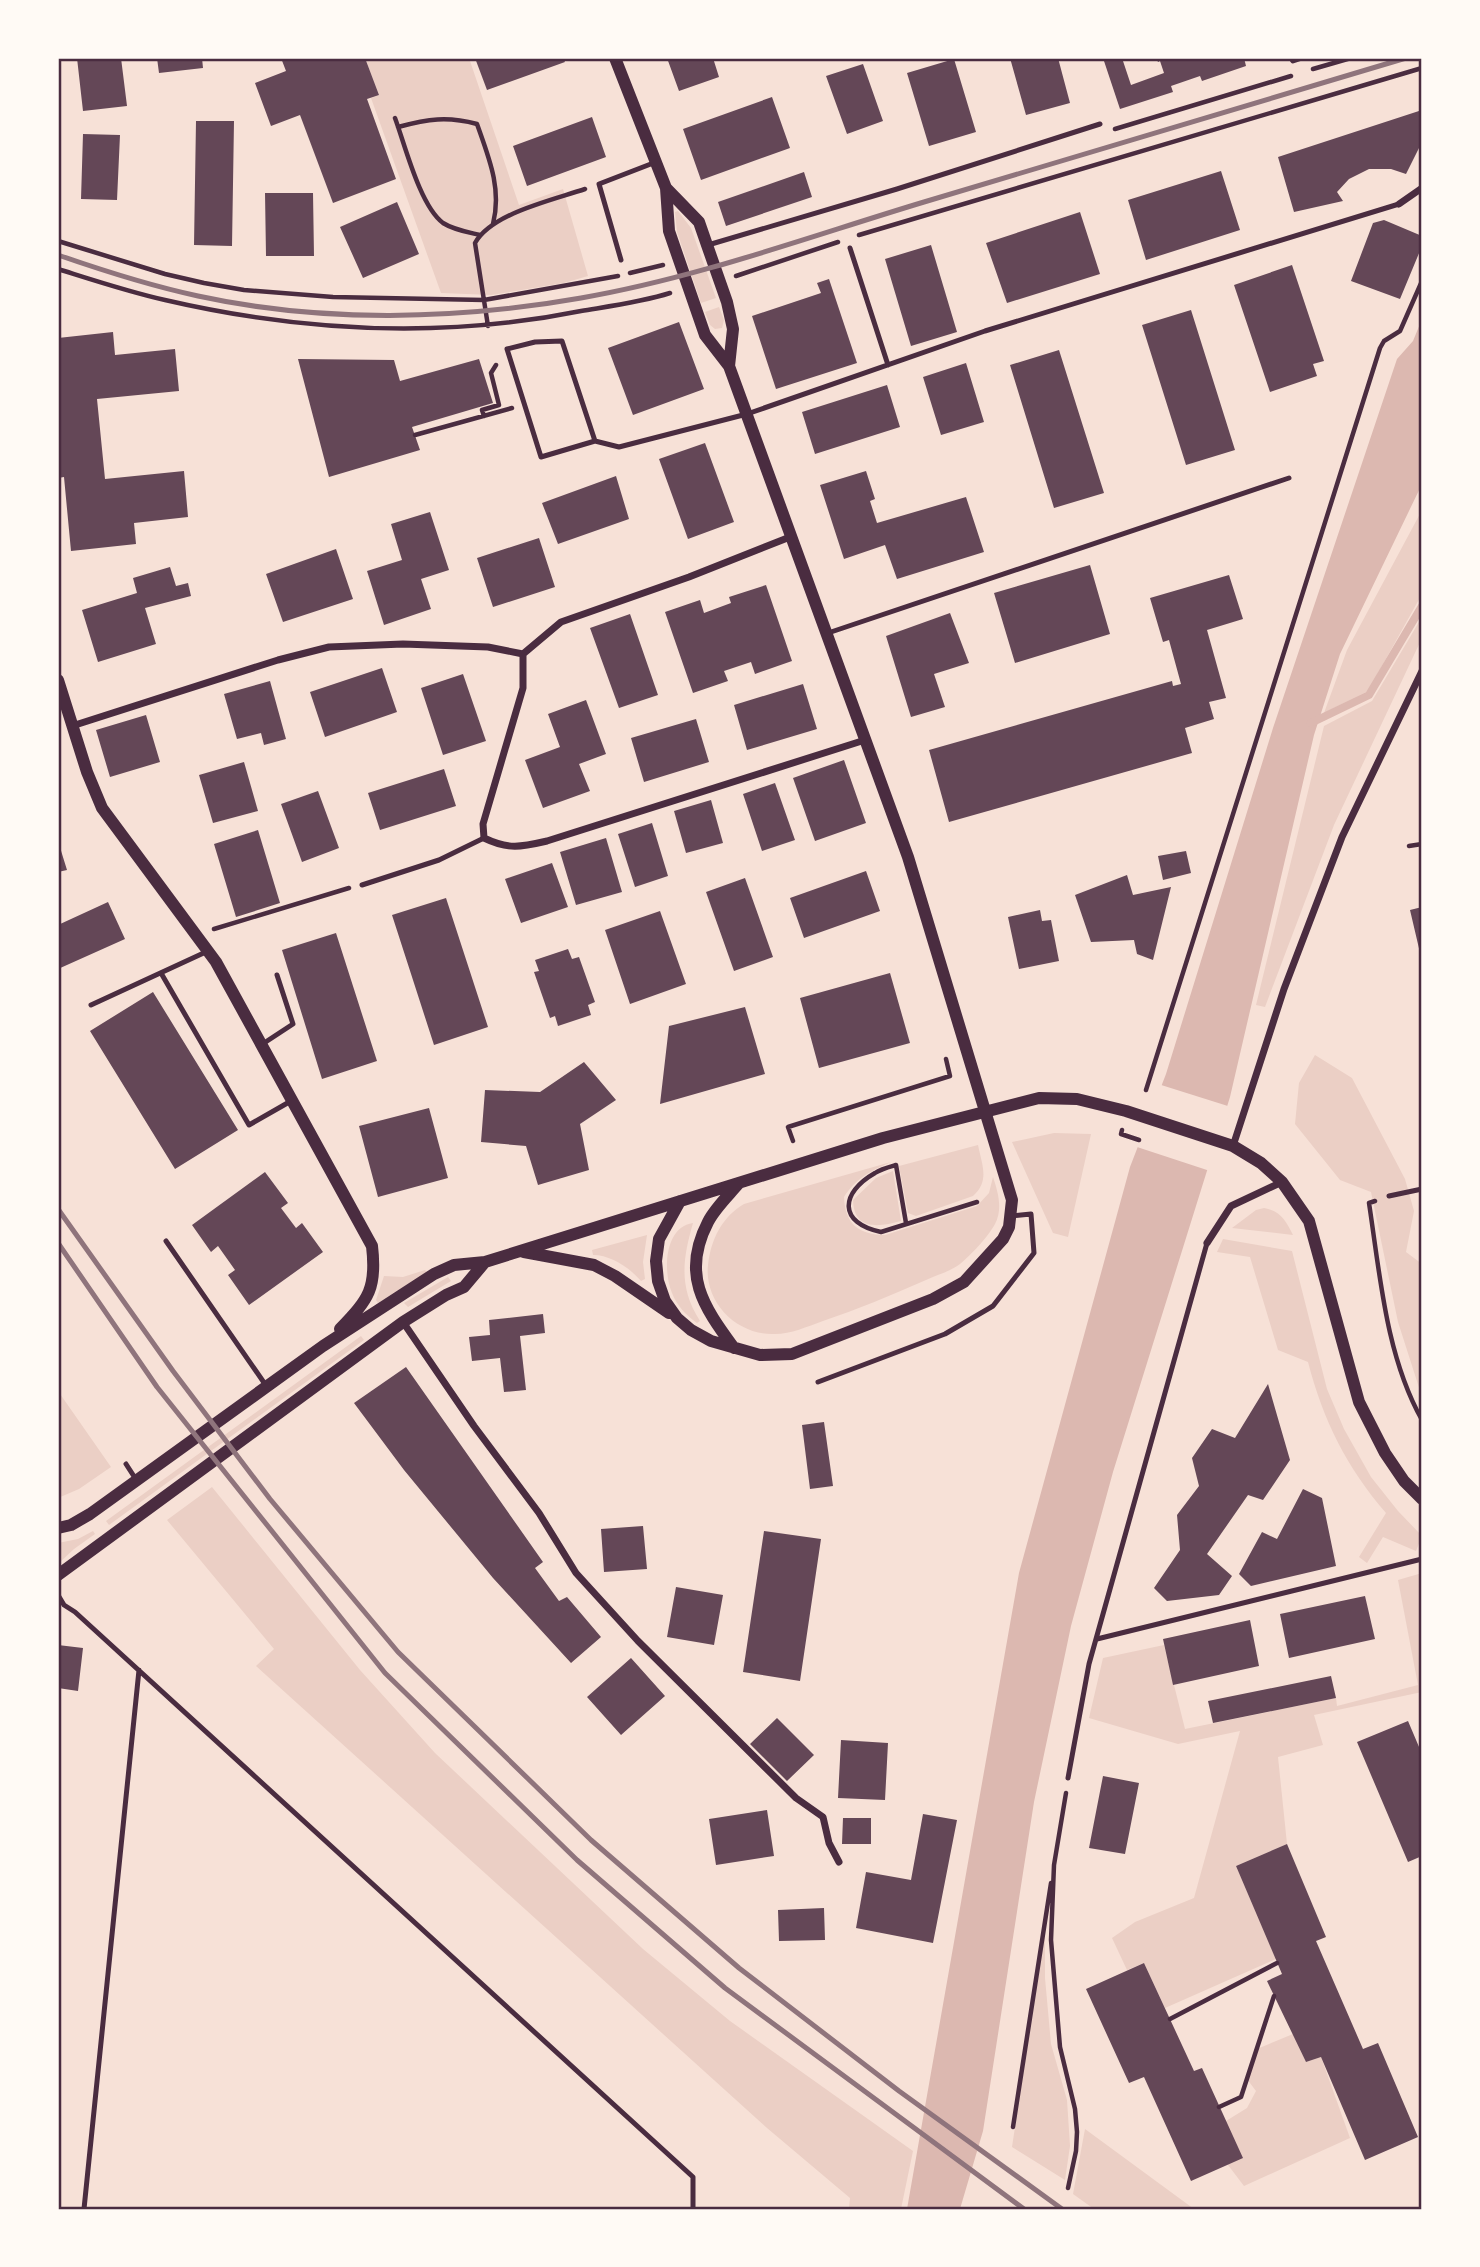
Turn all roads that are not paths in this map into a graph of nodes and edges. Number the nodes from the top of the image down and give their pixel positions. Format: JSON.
{"nodes":[{"id":1,"x":615,"y":58,"type":"edge"},
{"id":2,"x":1292,"y":58,"type":"edge"},
{"id":3,"x":1302,"y":58,"type":"edge"},
{"id":4,"x":1100,"y":124,"type":"dead end"},
{"id":5,"x":656,"y":163,"type":"junction"},
{"id":6,"x":666,"y":188,"type":"junction"},
{"id":7,"x":1422,"y":188,"type":"edge"},
{"id":8,"x":1399,"y":204,"type":"joint"},
{"id":9,"x":707,"y":245,"type":"junction"},
{"id":10,"x":850,"y":248,"type":"dead end"},
{"id":11,"x":621,"y":260,"type":"dead end"},
{"id":12,"x":888,"y":365,"type":"junction"},
{"id":13,"x":729,"y":366,"type":"junction"},
{"id":14,"x":747,"y":414,"type":"junction"},
{"id":15,"x":595,"y":441,"type":"junction"},
{"id":16,"x":1289,"y":478,"type":"dead end"},
{"id":17,"x":790,"y":537,"type":"junction"},
{"id":18,"x":827,"y":634,"type":"junction"},
{"id":19,"x":523,"y":654,"type":"junction"},
{"id":20,"x":1422,"y":671,"type":"edge"},
{"id":21,"x":58,"y":680,"type":"edge"},
{"id":22,"x":72,"y":727,"type":"junction"},
{"id":23,"x":864,"y":740,"type":"junction"},
{"id":24,"x":484,"y":838,"type":"junction"},
{"id":25,"x":362,"y":885,"type":"road end"},
{"id":26,"x":208,"y":951,"type":"junction"},
{"id":27,"x":161,"y":973,"type":"junction"},
{"id":28,"x":277,"y":975,"type":"dead end"},
{"id":29,"x":91,"y":1005,"type":"dead end"},
{"id":30,"x":261,"y":1045,"type":"junction"},
{"id":31,"x":291,"y":1101,"type":"junction"},
{"id":32,"x":1228,"y":1144,"type":"junction"},
{"id":33,"x":740,"y":1182,"type":"junction"},
{"id":34,"x":1282,"y":1182,"type":"junction"},
{"id":35,"x":1422,"y":1189,"type":"edge"},
{"id":36,"x":1389,"y":1196,"type":"road end"},
{"id":37,"x":681,"y":1201,"type":"junction"},
{"id":38,"x":1011,"y":1216,"type":"junction"},
{"id":39,"x":166,"y":1241,"type":"dead end"},
{"id":40,"x":1207,"y":1242,"type":"joint"},
{"id":41,"x":521,"y":1251,"type":"junction"},
{"id":42,"x":485,"y":1262,"type":"junction"},
{"id":43,"x":677,"y":1318,"type":"junction"},
{"id":44,"x":403,"y":1322,"type":"junction"},
{"id":45,"x":323,"y":1346,"type":"junction"},
{"id":46,"x":734,"y":1348,"type":"junction"},
{"id":47,"x":818,"y":1382,"type":"dead end"},
{"id":48,"x":267,"y":1387,"type":"junction"},
{"id":49,"x":126,"y":1464,"type":"dead end"},
{"id":50,"x":137,"y":1481,"type":"junction"},
{"id":51,"x":1422,"y":1499,"type":"edge"},
{"id":52,"x":58,"y":1528,"type":"edge"},
{"id":53,"x":1422,"y":1559,"type":"edge"},
{"id":54,"x":58,"y":1575,"type":"edge"},
{"id":55,"x":58,"y":1595,"type":"edge"},
{"id":56,"x":1097,"y":1639,"type":"junction"},
{"id":57,"x":139,"y":1670,"type":"junction"},
{"id":58,"x":1068,"y":1778,"type":"road end"},
{"id":59,"x":839,"y":1863,"type":"dead end"},
{"id":60,"x":84,"y":2209,"type":"edge"},
{"id":61,"x":693,"y":2209,"type":"edge"}],
"edges":[{"from":1,"to":5,"type":"street"},
{"from":2,"to":3,"type":"lane"},
{"from":4,"to":9,"type":"lane"},
{"from":5,"to":6,"type":"street"},
{"from":5,"to":11,"type":"lane"},
{"from":6,"to":9,"type":"street"},
{"from":6,"to":13,"type":"street"},
{"from":7,"to":8,"type":"street"},
{"from":8,"to":12,"type":"lane"},
{"from":9,"to":13,"type":"street"},
{"from":10,"to":12,"type":"lane"},
{"from":12,"to":14,"type":"lane"},
{"from":13,"to":14,"type":"street"},
{"from":14,"to":15,"type":"lane"},
{"from":14,"to":17,"type":"street"},
{"from":15,"to":15,"type":"lane"},
{"from":16,"to":18,"type":"lane"},
{"from":17,"to":18,"type":"street"},
{"from":17,"to":19,"type":"street"},
{"from":18,"to":23,"type":"street"},
{"from":19,"to":22,"type":"street"},
{"from":19,"to":24,"type":"street"},
{"from":20,"to":32,"type":"street"},
{"from":21,"to":22,"type":"street"},
{"from":22,"to":26,"type":"street"},
{"from":23,"to":24,"type":"street"},
{"from":23,"to":38,"type":"street"},
{"from":24,"to":25,"type":"lane"},
{"from":26,"to":27,"type":"lane"},
{"from":26,"to":30,"type":"street"},
{"from":27,"to":29,"type":"lane"},
{"from":27,"to":31,"type":"lane"},
{"from":28,"to":30,"type":"lane"},
{"from":30,"to":31,"type":"street"},
{"from":31,"to":45,"type":"street"},
{"from":32,"to":33,"type":"street"},
{"from":32,"to":34,"type":"street"},
{"from":33,"to":37,"type":"street"},
{"from":33,"to":46,"type":"street"},
{"from":34,"to":40,"type":"street"},
{"from":34,"to":51,"type":"street"},
{"from":35,"to":36,"type":"lane"},
{"from":37,"to":41,"type":"street"},
{"from":37,"to":43,"type":"street"},
{"from":38,"to":46,"type":"street"},
{"from":38,"to":47,"type":"lane"},
{"from":39,"to":48,"type":"lane"},
{"from":40,"to":56,"type":"lane"},
{"from":41,"to":42,"type":"street"},
{"from":41,"to":43,"type":"street"},
{"from":42,"to":44,"type":"street"},
{"from":42,"to":45,"type":"street"},
{"from":43,"to":46,"type":"street"},
{"from":44,"to":54,"type":"street"},
{"from":44,"to":59,"type":"street"},
{"from":45,"to":48,"type":"street"},
{"from":48,"to":50,"type":"street"},
{"from":49,"to":50,"type":"lane"},
{"from":50,"to":52,"type":"street"},
{"from":53,"to":56,"type":"lane"},
{"from":55,"to":57,"type":"lane"},
{"from":56,"to":58,"type":"lane"},
{"from":57,"to":60,"type":"lane"},
{"from":57,"to":61,"type":"lane"}]}
